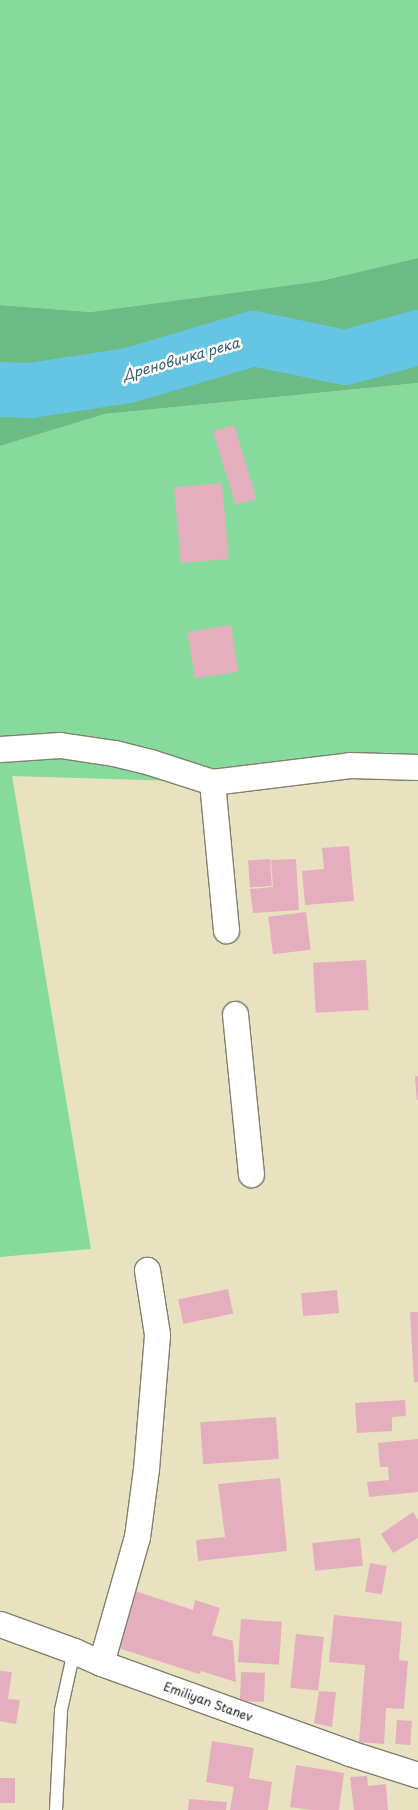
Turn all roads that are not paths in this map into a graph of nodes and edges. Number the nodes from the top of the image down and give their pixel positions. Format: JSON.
{"nodes":[{"id":1,"x":0,"y":749,"type":"edge"},
{"id":2,"x":418,"y":767,"type":"edge"},
{"id":3,"x":212,"y":782,"type":"junction"},
{"id":4,"x":226,"y":930,"type":"dead end"},
{"id":5,"x":235,"y":1014,"type":"dead end"},
{"id":6,"x":251,"y":1174,"type":"dead end"},
{"id":7,"x":147,"y":1270,"type":"dead end"},
{"id":8,"x":0,"y":1624,"type":"edge"},
{"id":9,"x":74,"y":1651,"type":"junction"},
{"id":10,"x":100,"y":1663,"type":"junction"},
{"id":11,"x":418,"y":1774,"type":"edge"},
{"id":12,"x":56,"y":1810,"type":"edge"}],
"edges":[{"from":1,"to":3,"type":"street"},
{"from":2,"to":3,"type":"street"},
{"from":3,"to":4,"type":"street"},
{"from":5,"to":6,"type":"street"},
{"from":7,"to":10,"type":"street"},
{"from":8,"to":9,"type":"street","name":"Emiliyan Stanev"},
{"from":9,"to":10,"type":"street","name":"Emiliyan Stanev"},
{"from":9,"to":12,"type":"lane"},
{"from":10,"to":11,"type":"street","name":"Emiliyan Stanev"}]}
